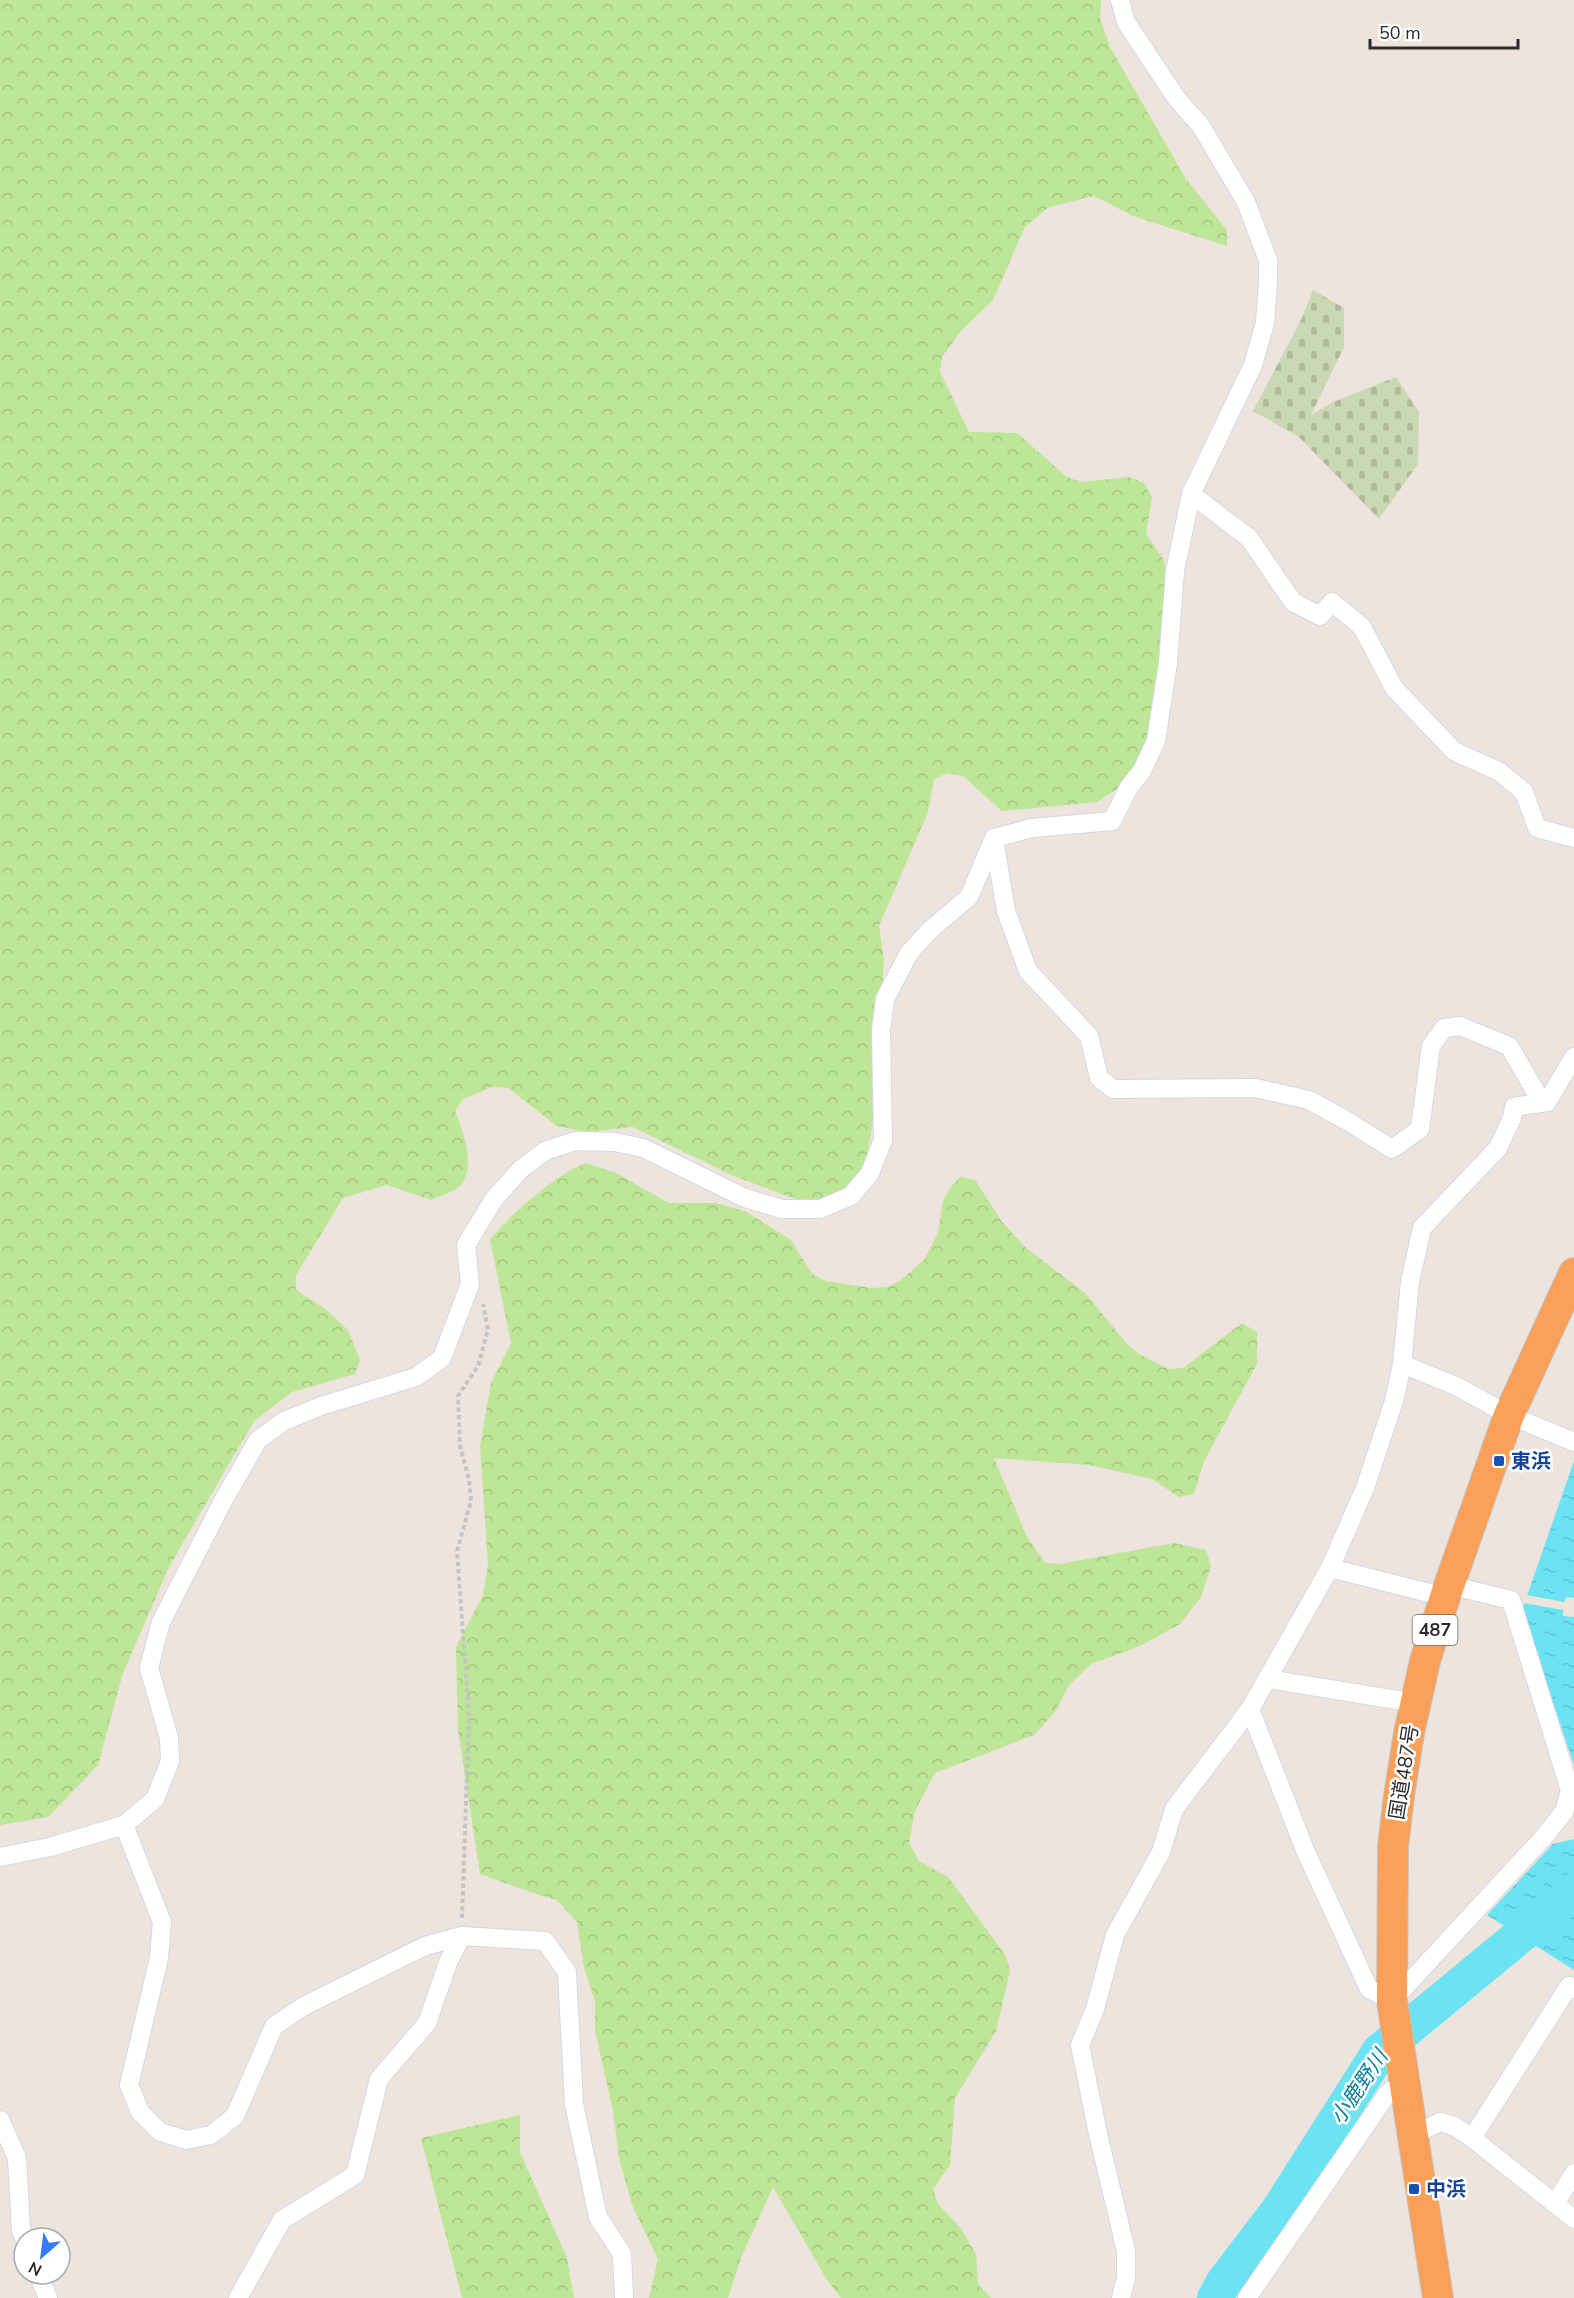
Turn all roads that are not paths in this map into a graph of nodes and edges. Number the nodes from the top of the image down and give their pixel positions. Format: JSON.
{"nodes":[{"id":1,"x":1120,"y":0,"type":"edge"},
{"id":2,"x":1191,"y":494,"type":"junction"},
{"id":3,"x":994,"y":838,"type":"junction"},
{"id":4,"x":1574,"y":838,"type":"edge"},
{"id":5,"x":1574,"y":1057,"type":"edge"},
{"id":6,"x":1547,"y":1102,"type":"junction"},
{"id":7,"x":1574,"y":1273,"type":"edge"},
{"id":8,"x":1402,"y":1364,"type":"junction"},
{"id":9,"x":1509,"y":1415,"type":"junction"},
{"id":10,"x":1574,"y":1442,"type":"edge"},
{"id":11,"x":1330,"y":1568,"type":"junction"},
{"id":12,"x":1447,"y":1591,"type":"junction"},
{"id":13,"x":1267,"y":1679,"type":"junction"},
{"id":14,"x":1416,"y":1703,"type":"junction"},
{"id":15,"x":1250,"y":1710,"type":"junction"},
{"id":16,"x":124,"y":1825,"type":"junction"},
{"id":17,"x":0,"y":1857,"type":"edge"},
{"id":18,"x":462,"y":1936,"type":"junction"},
{"id":19,"x":1574,"y":1989,"type":"edge"},
{"id":20,"x":1393,"y":2005,"type":"junction"},
{"id":21,"x":1403,"y":2077,"type":"junction"},
{"id":22,"x":0,"y":2120,"type":"edge"},
{"id":23,"x":1413,"y":2135,"type":"junction"},
{"id":24,"x":1472,"y":2138,"type":"junction"},
{"id":25,"x":1574,"y":2173,"type":"edge"},
{"id":26,"x":1554,"y":2204,"type":"junction"},
{"id":27,"x":1574,"y":2219,"type":"edge"},
{"id":28,"x":21,"y":2226,"type":"edge"},
{"id":29,"x":238,"y":2298,"type":"edge"},
{"id":30,"x":624,"y":2298,"type":"edge"},
{"id":31,"x":1121,"y":2298,"type":"edge"},
{"id":32,"x":1247,"y":2298,"type":"edge"},
{"id":33,"x":1438,"y":2298,"type":"edge"}],
"edges":[{"from":1,"to":2,"type":"street"},
{"from":2,"to":3,"type":"street"},
{"from":2,"to":4,"type":"street"},
{"from":3,"to":6,"type":"street"},
{"from":3,"to":16,"type":"street"},
{"from":5,"to":6,"type":"street"},
{"from":6,"to":8,"type":"street"},
{"from":7,"to":9,"type":"highway","name":"国道487号","number":"487"},
{"from":8,"to":9,"type":"street"},
{"from":8,"to":11,"type":"street"},
{"from":9,"to":10,"type":"street"},
{"from":9,"to":12,"type":"highway","name":"国道487号","number":"487"},
{"from":11,"to":12,"type":"street"},
{"from":11,"to":13,"type":"street"},
{"from":12,"to":14,"type":"highway","name":"国道487号","number":"487"},
{"from":12,"to":20,"type":"street"},
{"from":13,"to":14,"type":"street"},
{"from":13,"to":15,"type":"street"},
{"from":14,"to":20,"type":"highway","name":"国道487号","number":"487"},
{"from":15,"to":20,"type":"street"},
{"from":15,"to":31,"type":"street"},
{"from":16,"to":17,"type":"street"},
{"from":16,"to":18,"type":"street"},
{"from":18,"to":29,"type":"street"},
{"from":18,"to":30,"type":"street"},
{"from":19,"to":24,"type":"street"},
{"from":20,"to":21,"type":"highway","name":"国道487号","number":"487"},
{"from":21,"to":23,"type":"highway","name":"国道487号","number":"487"},
{"from":21,"to":32,"type":"street"},
{"from":22,"to":28,"type":"street"},
{"from":23,"to":24,"type":"street"},
{"from":23,"to":33,"type":"highway","name":"国道487号","number":"487"},
{"from":24,"to":26,"type":"street"},
{"from":25,"to":26,"type":"street"},
{"from":26,"to":27,"type":"street"}]}
